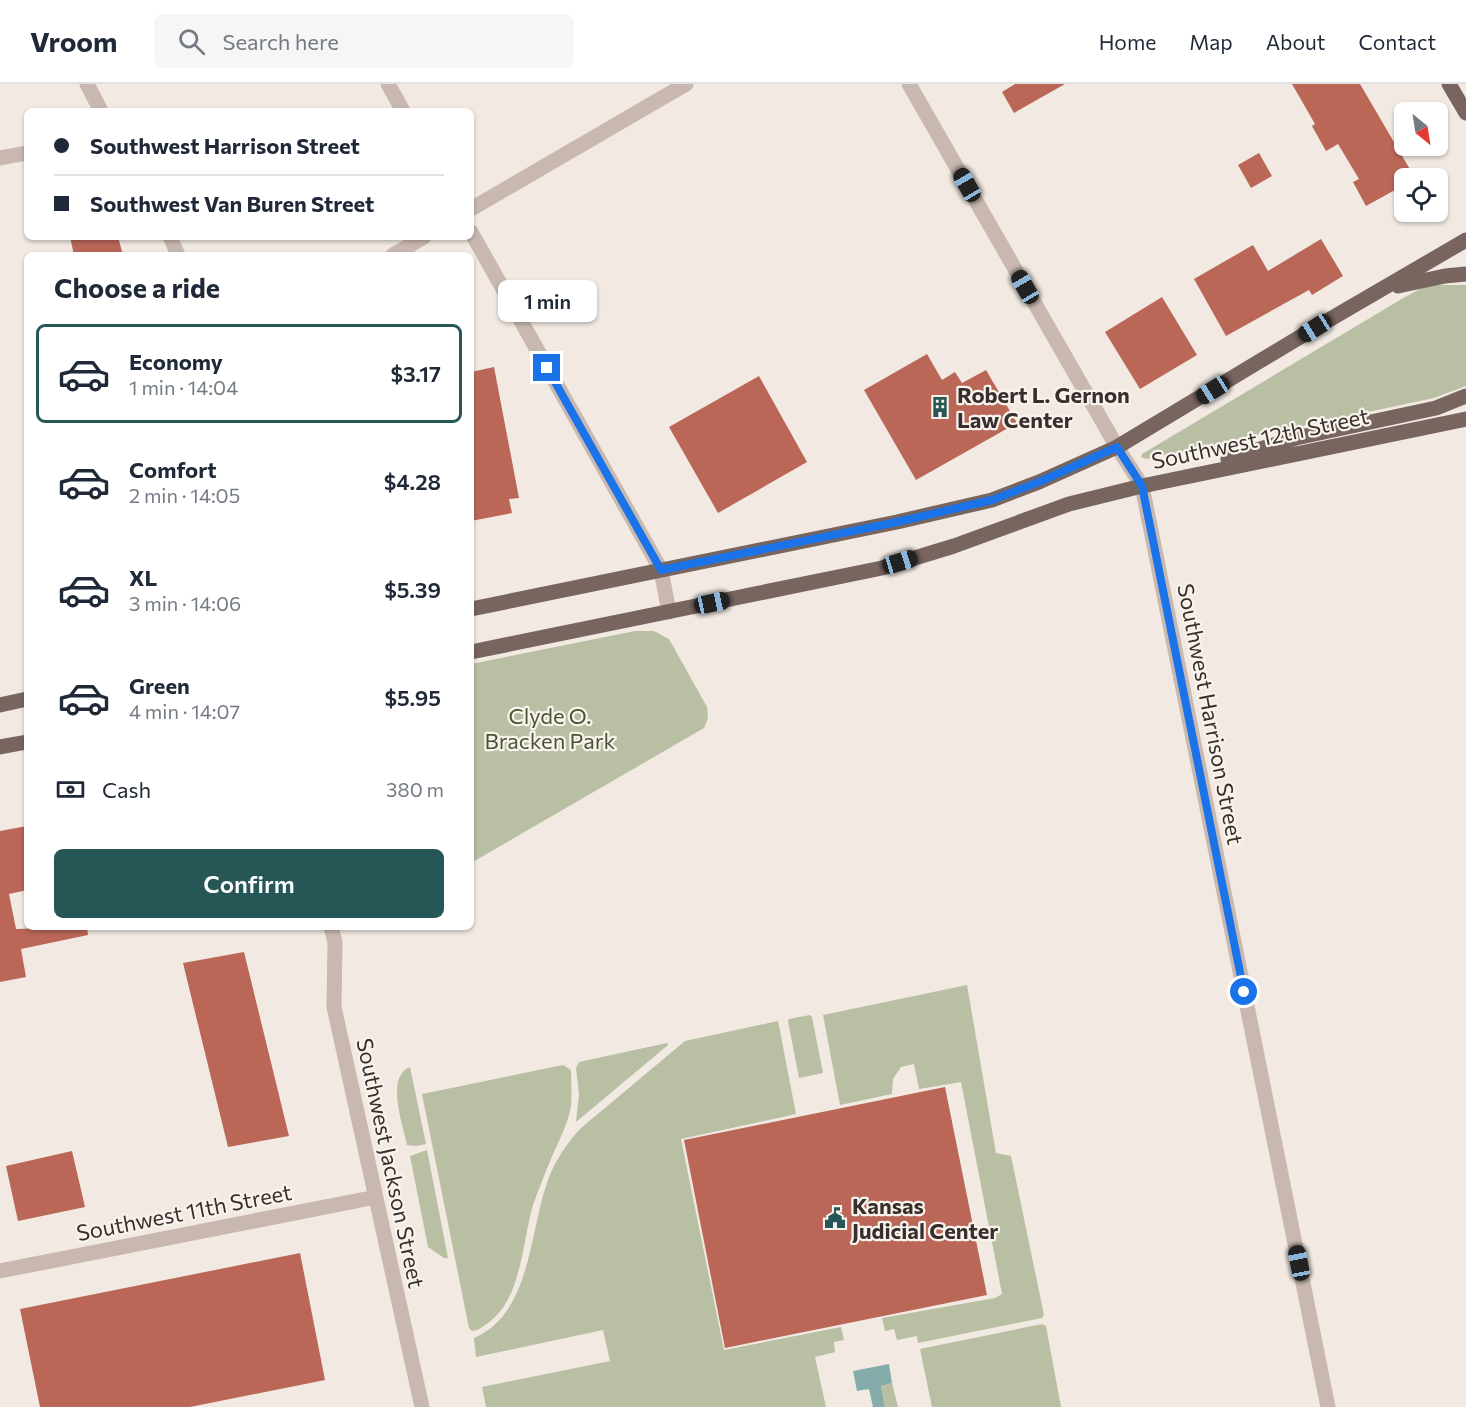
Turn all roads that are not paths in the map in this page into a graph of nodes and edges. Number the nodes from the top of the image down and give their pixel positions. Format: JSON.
{"nodes":[{"id":1,"x":87,"y":84,"type":"edge"},
{"id":2,"x":388,"y":84,"type":"edge"},
{"id":3,"x":686,"y":84,"type":"edge"},
{"id":4,"x":909,"y":84,"type":"edge"},
{"id":5,"x":1449,"y":84,"type":"edge"},
{"id":6,"x":99,"y":108,"type":"edge"},
{"id":7,"x":401,"y":108,"type":"edge"},
{"id":8,"x":1466,"y":113,"type":"edge"},
{"id":9,"x":24,"y":154,"type":"edge"},
{"id":10,"x":0,"y":158,"type":"edge"},
{"id":11,"x":474,"y":207,"type":"edge"},
{"id":12,"x":474,"y":237,"type":"edge"},
{"id":13,"x":419,"y":240,"type":"edge"},
{"id":14,"x":1466,"y":240,"type":"edge"},
{"id":15,"x":398,"y":252,"type":"edge"},
{"id":16,"x":1466,"y":274,"type":"edge"},
{"id":17,"x":1380,"y":291,"type":"junction"},
{"id":18,"x":1466,"y":396,"type":"edge"},
{"id":19,"x":1466,"y":419,"type":"edge"},
{"id":20,"x":1117,"y":447,"type":"junction"},
{"id":21,"x":1142,"y":486,"type":"junction"},
{"id":22,"x":661,"y":570,"type":"junction"},
{"id":23,"x":474,"y":608,"type":"edge"},
{"id":24,"x":669,"y":612,"type":"junction"},
{"id":25,"x":474,"y":651,"type":"edge"},
{"id":26,"x":24,"y":700,"type":"edge"},
{"id":27,"x":0,"y":705,"type":"edge"},
{"id":28,"x":24,"y":743,"type":"edge"},
{"id":29,"x":0,"y":747,"type":"edge"},
{"id":30,"x":333,"y":930,"type":"edge"},
{"id":31,"x":376,"y":1197,"type":"junction"},
{"id":32,"x":0,"y":1270,"type":"edge"},
{"id":33,"x":422,"y":1407,"type":"edge"},
{"id":34,"x":1328,"y":1407,"type":"edge"}],
"edges":[{"from":1,"to":6,"type":"street"},
{"from":2,"to":7,"type":"street"},
{"from":3,"to":11,"type":"street"},
{"from":4,"to":20,"type":"street","name":"Southwest Harrison Street"},
{"from":5,"to":8,"type":"main road"},
{"from":9,"to":10,"type":"street"},
{"from":12,"to":22,"type":"street"},
{"from":13,"to":15,"type":"street"},
{"from":14,"to":17,"type":"main road","name":"Southwest 12th Street"},
{"from":16,"to":17,"type":"main road"},
{"from":17,"to":20,"type":"main road","name":"Southwest 12th Street"},
{"from":18,"to":21,"type":"main road"},
{"from":19,"to":21,"type":"main road","name":"Southwest 12th Street"},
{"from":20,"to":21,"type":"street","name":"Southwest Harrison Street"},
{"from":20,"to":22,"type":"main road","name":"Southwest 12th Street"},
{"from":21,"to":24,"type":"main road","name":"Southwest 12th Street"},
{"from":21,"to":34,"type":"street","name":"Southwest Harrison Street"},
{"from":22,"to":23,"type":"main road","name":"Southwest 12th Street"},
{"from":22,"to":24,"type":"street"},
{"from":24,"to":25,"type":"main road","name":"Southwest 12th Street"},
{"from":26,"to":27,"type":"main road"},
{"from":28,"to":29,"type":"main road"},
{"from":30,"to":31,"type":"street","name":"Southwest Jackson Street"},
{"from":31,"to":32,"type":"street","name":"Southwest 11th Street"},
{"from":31,"to":33,"type":"street","name":"Southwest Jackson Street"}]}
